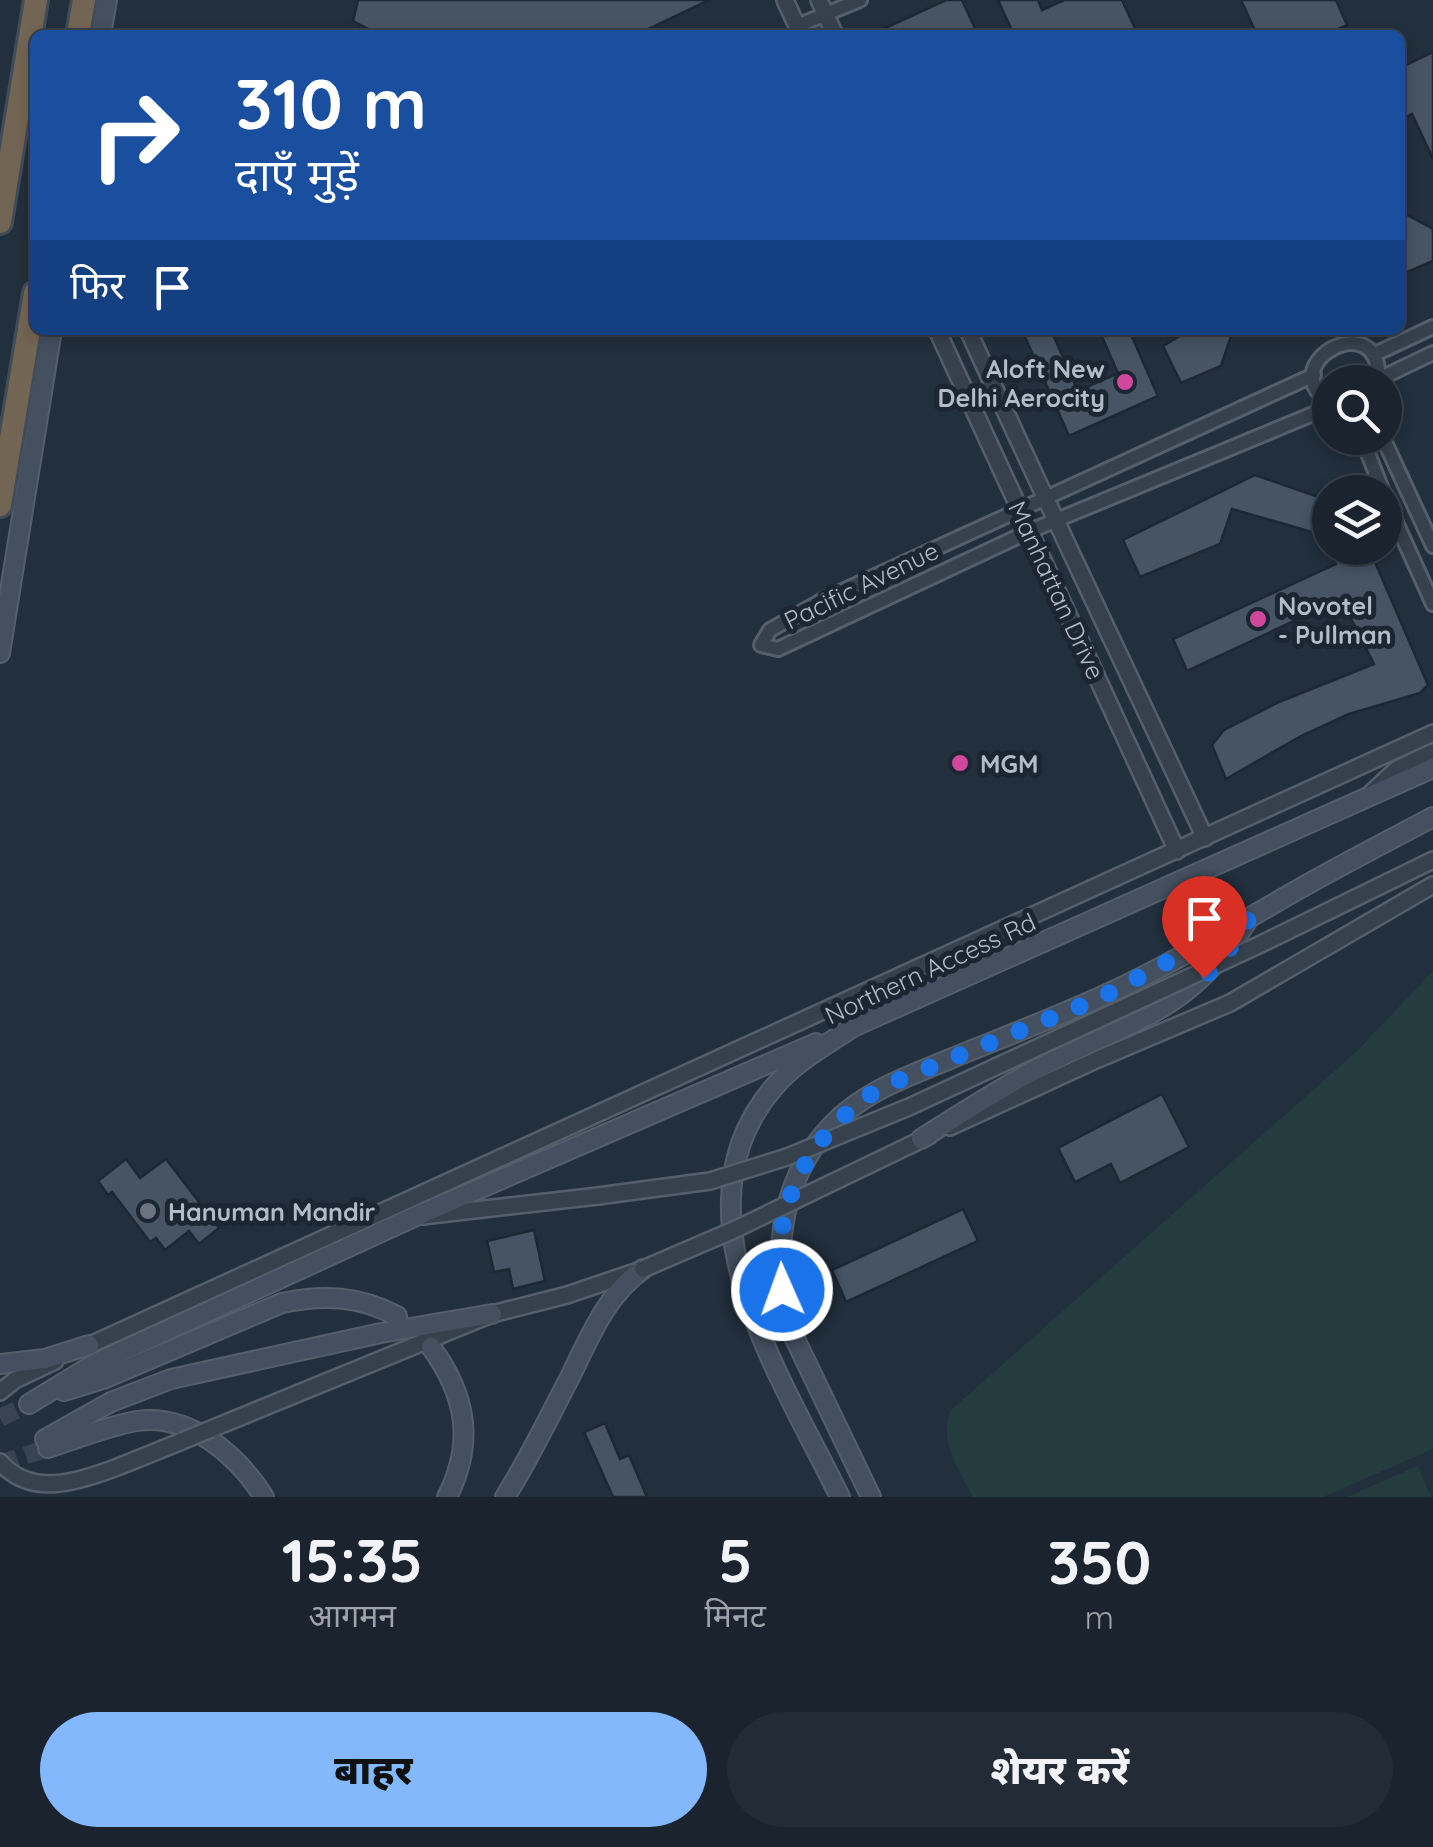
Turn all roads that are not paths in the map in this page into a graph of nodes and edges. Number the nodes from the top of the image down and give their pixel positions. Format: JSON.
{"nodes":[{"id":1,"x":36,"y":0,"type":"edge"},
{"id":2,"x":84,"y":0,"type":"edge"},
{"id":3,"x":107,"y":0,"type":"edge"},
{"id":4,"x":785,"y":0,"type":"edge"},
{"id":5,"x":860,"y":0,"type":"edge"},
{"id":6,"x":822,"y":8,"type":"edge"},
{"id":7,"x":31,"y":30,"type":"edge"},
{"id":8,"x":79,"y":30,"type":"edge"},
{"id":9,"x":102,"y":30,"type":"edge"},
{"id":10,"x":799,"y":30,"type":"edge"},
{"id":11,"x":30,"y":37,"type":"edge"},
{"id":12,"x":0,"y":222,"type":"edge"},
{"id":13,"x":30,"y":323,"type":"edge"},
{"id":14,"x":1433,"y":326,"type":"edge"},
{"id":15,"x":51,"y":335,"type":"edge"},
{"id":16,"x":939,"y":335,"type":"edge"},
{"id":17,"x":970,"y":335,"type":"edge"},
{"id":18,"x":1433,"y":353,"type":"edge"},
{"id":19,"x":1372,"y":356,"type":"junction"},
{"id":20,"x":1317,"y":365,"type":"edge"},
{"id":21,"x":1375,"y":365,"type":"edge"},
{"id":22,"x":1402,"y":369,"type":"edge"},
{"id":23,"x":1312,"y":376,"type":"edge"},
{"id":24,"x":1312,"y":413,"type":"edge"},
{"id":25,"x":1391,"y":455,"type":"edge"},
{"id":26,"x":1043,"y":498,"type":"junction"},
{"id":27,"x":0,"y":505,"type":"edge"},
{"id":28,"x":1020,"y":508,"type":"junction"},
{"id":29,"x":1054,"y":522,"type":"junction"},
{"id":30,"x":1030,"y":531,"type":"junction"},
{"id":31,"x":1402,"y":535,"type":"edge"},
{"id":32,"x":1433,"y":546,"type":"edge"},
{"id":33,"x":1433,"y":604,"type":"edge"},
{"id":34,"x":0,"y":652,"type":"edge"},
{"id":35,"x":1433,"y":732,"type":"edge"},
{"id":36,"x":1433,"y":752,"type":"edge"},
{"id":37,"x":1433,"y":768,"type":"edge"},
{"id":38,"x":1365,"y":799,"type":"junction"},
{"id":39,"x":1433,"y":818,"type":"edge"},
{"id":40,"x":1205,"y":838,"type":"junction"},
{"id":41,"x":1176,"y":851,"type":"junction"},
{"id":42,"x":1433,"y":860,"type":"edge"},
{"id":43,"x":1433,"y":885,"type":"edge"},
{"id":44,"x":1249,"y":918,"type":"junction"},
{"id":45,"x":853,"y":1027,"type":"junction"},
{"id":46,"x":921,"y":1139,"type":"junction"},
{"id":47,"x":414,"y":1217,"type":"junction"},
{"id":48,"x":643,"y":1269,"type":"junction"},
{"id":49,"x":492,"y":1314,"type":"junction"},
{"id":50,"x":397,"y":1316,"type":"dead end"},
{"id":51,"x":89,"y":1345,"type":"junction"},
{"id":52,"x":431,"y":1347,"type":"dead end"},
{"id":53,"x":0,"y":1364,"type":"edge"},
{"id":54,"x":0,"y":1392,"type":"edge"},
{"id":55,"x":0,"y":1462,"type":"edge"},
{"id":56,"x":264,"y":1497,"type":"edge"},
{"id":57,"x":446,"y":1497,"type":"edge"},
{"id":58,"x":505,"y":1497,"type":"edge"},
{"id":59,"x":840,"y":1497,"type":"edge"},
{"id":60,"x":871,"y":1497,"type":"edge"}],
"edges":[{"from":1,"to":7,"type":"highway"},
{"from":2,"to":8,"type":"highway"},
{"from":3,"to":9,"type":"main road"},
{"from":4,"to":10,"type":"street"},
{"from":5,"to":6,"type":"street"},
{"from":6,"to":10,"type":"street"},
{"from":11,"to":12,"type":"highway"},
{"from":13,"to":27,"type":"highway"},
{"from":14,"to":19,"type":"street"},
{"from":15,"to":34,"type":"main road"},
{"from":16,"to":28,"type":"street","name":"Manhattan Drive"},
{"from":17,"to":26,"type":"street","name":"Manhattan Drive"},
{"from":18,"to":22,"type":"street"},
{"from":19,"to":20,"type":"street","name":"Pacific Avenue"},
{"from":19,"to":21,"type":"street"},
{"from":23,"to":26,"type":"street","name":"Pacific Avenue"},
{"from":24,"to":29,"type":"street","name":"Pacific Avenue"},
{"from":25,"to":32,"type":"street"},
{"from":26,"to":28,"type":"street","name":"Pacific Avenue"},
{"from":26,"to":29,"type":"street","name":"Manhattan Drive"},
{"from":28,"to":30,"type":"street","name":"Manhattan Drive"},
{"from":28,"to":30,"type":"street","name":"Pacific Avenue"},
{"from":29,"to":30,"type":"street","name":"Pacific Avenue"},
{"from":29,"to":40,"type":"street","name":"Manhattan Drive"},
{"from":30,"to":41,"type":"street","name":"Manhattan Drive"},
{"from":31,"to":33,"type":"street"},
{"from":35,"to":40,"type":"street"},
{"from":36,"to":38,"type":"street"},
{"from":37,"to":38,"type":"main road","name":"Northern Access Rd"},
{"from":38,"to":45,"type":"main road","name":"Northern Access Rd"},
{"from":39,"to":44,"type":"main road"},
{"from":40,"to":41,"type":"street"},
{"from":41,"to":51,"type":"street"},
{"from":42,"to":47,"type":"street","bridge":true},
{"from":43,"to":46,"type":"street"},
{"from":44,"to":46,"type":"main road"},
{"from":44,"to":60,"type":"main road"},
{"from":45,"to":47,"type":"main road"},
{"from":45,"to":59,"type":"main road","name":"Northern Access Rd"},
{"from":46,"to":48,"type":"street","bridge":true},
{"from":47,"to":50,"type":"main road"},
{"from":48,"to":49,"type":"street"},
{"from":48,"to":58,"type":"main road"},
{"from":49,"to":55,"type":"street","bridge":true},
{"from":49,"to":56,"type":"main road"},
{"from":51,"to":53,"type":"main road"},
{"from":51,"to":54,"type":"street"},
{"from":52,"to":57,"type":"main road"}]}
